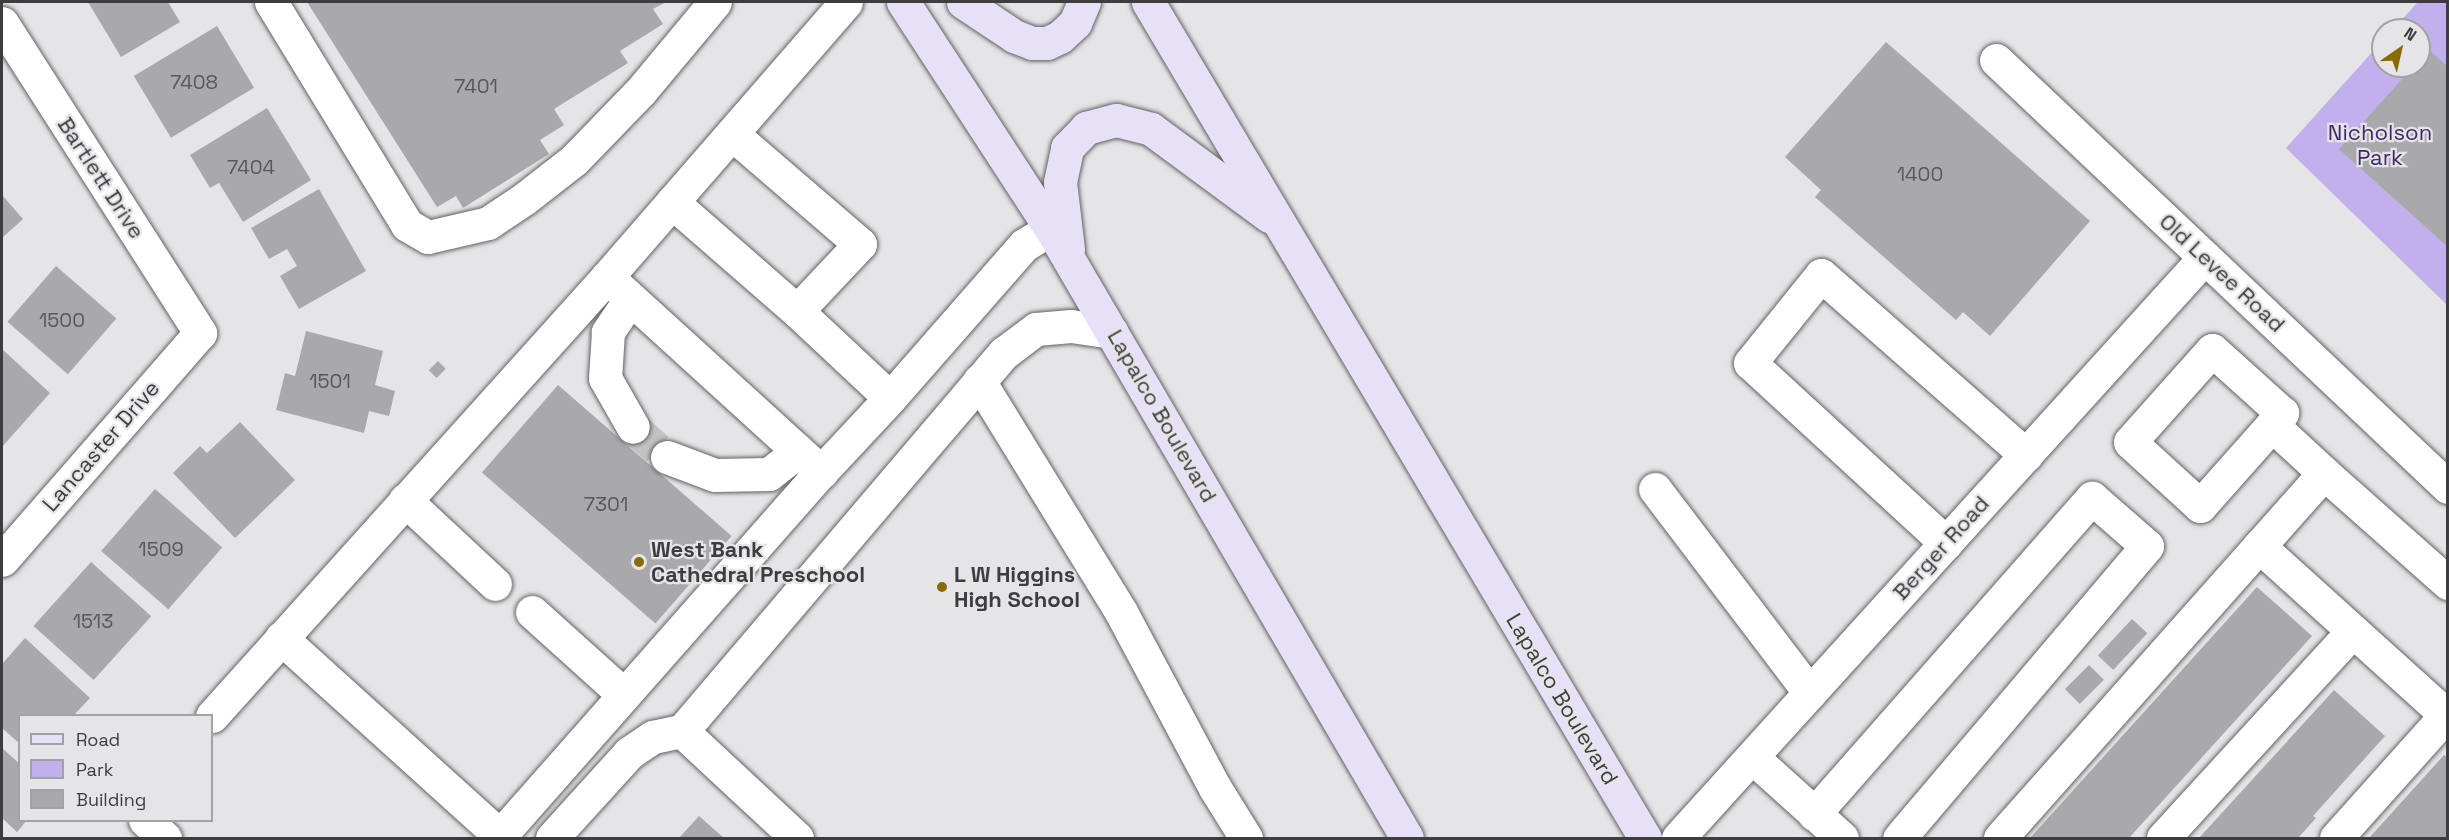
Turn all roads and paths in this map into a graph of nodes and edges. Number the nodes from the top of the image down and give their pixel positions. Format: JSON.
{"nodes":[{"id":1,"x":271,"y":2,"type":"edge"},
{"id":2,"x":715,"y":2,"type":"edge"},
{"id":3,"x":846,"y":2,"type":"edge"},
{"id":4,"x":903,"y":2,"type":"edge"},
{"id":5,"x":963,"y":2,"type":"edge"},
{"id":6,"x":1084,"y":2,"type":"edge"},
{"id":7,"x":1148,"y":2,"type":"edge"},
{"id":8,"x":4,"y":34,"type":"edge"},
{"id":9,"x":1996,"y":60,"type":"dead end"},
{"id":10,"x":732,"y":134,"type":"junction"},
{"id":11,"x":672,"y":202,"type":"junction"},
{"id":12,"x":1281,"y":225,"type":"junction"},
{"id":13,"x":1051,"y":229,"type":"junction"},
{"id":14,"x":2205,"y":257,"type":"junction"},
{"id":15,"x":1070,"y":262,"type":"junction"},
{"id":16,"x":619,"y":288,"type":"junction"},
{"id":17,"x":797,"y":311,"type":"junction"},
{"id":18,"x":1112,"y":332,"type":"junction"},
{"id":19,"x":200,"y":333,"type":"joint"},
{"id":20,"x":978,"y":381,"type":"junction"},
{"id":21,"x":890,"y":398,"type":"junction"},
{"id":22,"x":2272,"y":425,"type":"junction"},
{"id":23,"x":633,"y":427,"type":"tunnel mouth"},
{"id":24,"x":2026,"y":455,"type":"junction"},
{"id":25,"x":667,"y":457,"type":"tunnel mouth"},
{"id":26,"x":809,"y":462,"type":"junction"},
{"id":27,"x":2324,"y":473,"type":"junction"},
{"id":28,"x":2448,"y":487,"type":"edge"},
{"id":29,"x":1655,"y":489,"type":"dead end"},
{"id":30,"x":405,"y":500,"type":"junction"},
{"id":31,"x":1946,"y":543,"type":"junction"},
{"id":32,"x":2259,"y":546,"type":"junction"},
{"id":33,"x":2,"y":560,"type":"edge"},
{"id":34,"x":2448,"y":583,"type":"edge"},
{"id":35,"x":495,"y":584,"type":"dead end"},
{"id":36,"x":532,"y":612,"type":"dead end"},
{"id":37,"x":2353,"y":631,"type":"junction"},
{"id":38,"x":281,"y":638,"type":"junction"},
{"id":39,"x":1810,"y":693,"type":"junction"},
{"id":40,"x":623,"y":694,"type":"junction"},
{"id":41,"x":213,"y":715,"type":"edge"},
{"id":42,"x":2447,"y":716,"type":"edge"},
{"id":43,"x":682,"y":731,"type":"junction"},
{"id":44,"x":1752,"y":757,"type":"junction"},
{"id":45,"x":1814,"y":814,"type":"junction"},
{"id":46,"x":147,"y":822,"type":"edge"},
{"id":47,"x":499,"y":837,"type":"edge"},
{"id":48,"x":165,"y":838,"type":"edge"},
{"id":49,"x":552,"y":838,"type":"edge"},
{"id":50,"x":797,"y":838,"type":"edge"},
{"id":51,"x":1246,"y":838,"type":"edge"},
{"id":52,"x":1407,"y":838,"type":"edge"},
{"id":53,"x":1645,"y":838,"type":"edge"},
{"id":54,"x":1678,"y":838,"type":"edge"},
{"id":55,"x":1842,"y":838,"type":"edge"},
{"id":56,"x":1899,"y":838,"type":"edge"},
{"id":57,"x":2000,"y":838,"type":"edge"},
{"id":58,"x":2163,"y":838,"type":"edge"},
{"id":59,"x":2336,"y":838,"type":"edge"}],
"edges":[{"from":1,"to":2,"type":"street"},
{"from":3,"to":10,"type":"street"},
{"from":4,"to":13,"type":"main road","name":"Lapalco Boulevard"},
{"from":5,"to":6,"type":"main road"},
{"from":7,"to":12,"type":"main road","name":"Lapalco Boulevard"},
{"from":8,"to":19,"type":"street","name":"Bartlett Drive"},
{"from":9,"to":14,"type":"street","name":"Old Levee Road"},
{"from":10,"to":11,"type":"street"},
{"from":10,"to":17,"type":"street"},
{"from":11,"to":16,"type":"street"},
{"from":11,"to":17,"type":"street"},
{"from":12,"to":15,"type":"main road"},
{"from":12,"to":53,"type":"main road","name":"Lapalco Boulevard"},
{"from":13,"to":15,"type":"main road","name":"Lapalco Boulevard"},
{"from":13,"to":21,"type":"street"},
{"from":14,"to":24,"type":"street","name":"Berger Road"},
{"from":14,"to":28,"type":"street","name":"Old Levee Road"},
{"from":15,"to":18,"type":"main road","name":"Lapalco Boulevard"},
{"from":16,"to":23,"type":"street"},
{"from":16,"to":26,"type":"street"},
{"from":16,"to":30,"type":"street"},
{"from":17,"to":21,"type":"street"},
{"from":18,"to":20,"type":"street"},
{"from":18,"to":52,"type":"main road","name":"Lapalco Boulevard"},
{"from":19,"to":33,"type":"street","name":"Lancaster Drive"},
{"from":20,"to":43,"type":"street"},
{"from":20,"to":51,"type":"street"},
{"from":21,"to":26,"type":"street"},
{"from":22,"to":22,"type":"street"},
{"from":22,"to":27,"type":"street"},
{"from":24,"to":31,"type":"street","name":"Berger Road"},
{"from":24,"to":31,"type":"street"},
{"from":25,"to":26,"type":"street"},
{"from":26,"to":40,"type":"street"},
{"from":27,"to":32,"type":"street"},
{"from":27,"to":34,"type":"street"},
{"from":29,"to":39,"type":"street"},
{"from":30,"to":35,"type":"street"},
{"from":30,"to":38,"type":"street"},
{"from":31,"to":39,"type":"street","name":"Berger Road"},
{"from":32,"to":37,"type":"street"},
{"from":32,"to":57,"type":"street"},
{"from":36,"to":40,"type":"street"},
{"from":37,"to":42,"type":"street"},
{"from":37,"to":58,"type":"street"},
{"from":38,"to":41,"type":"street"},
{"from":38,"to":47,"type":"street"},
{"from":39,"to":44,"type":"street","name":"Berger Road"},
{"from":40,"to":47,"type":"street"},
{"from":42,"to":59,"type":"street"},
{"from":43,"to":49,"type":"street"},
{"from":43,"to":50,"type":"street"},
{"from":44,"to":45,"type":"street"},
{"from":44,"to":54,"type":"street","name":"Berger Road"},
{"from":45,"to":55,"type":"street"},
{"from":45,"to":56,"type":"street"},
{"from":46,"to":48,"type":"street"}]}
